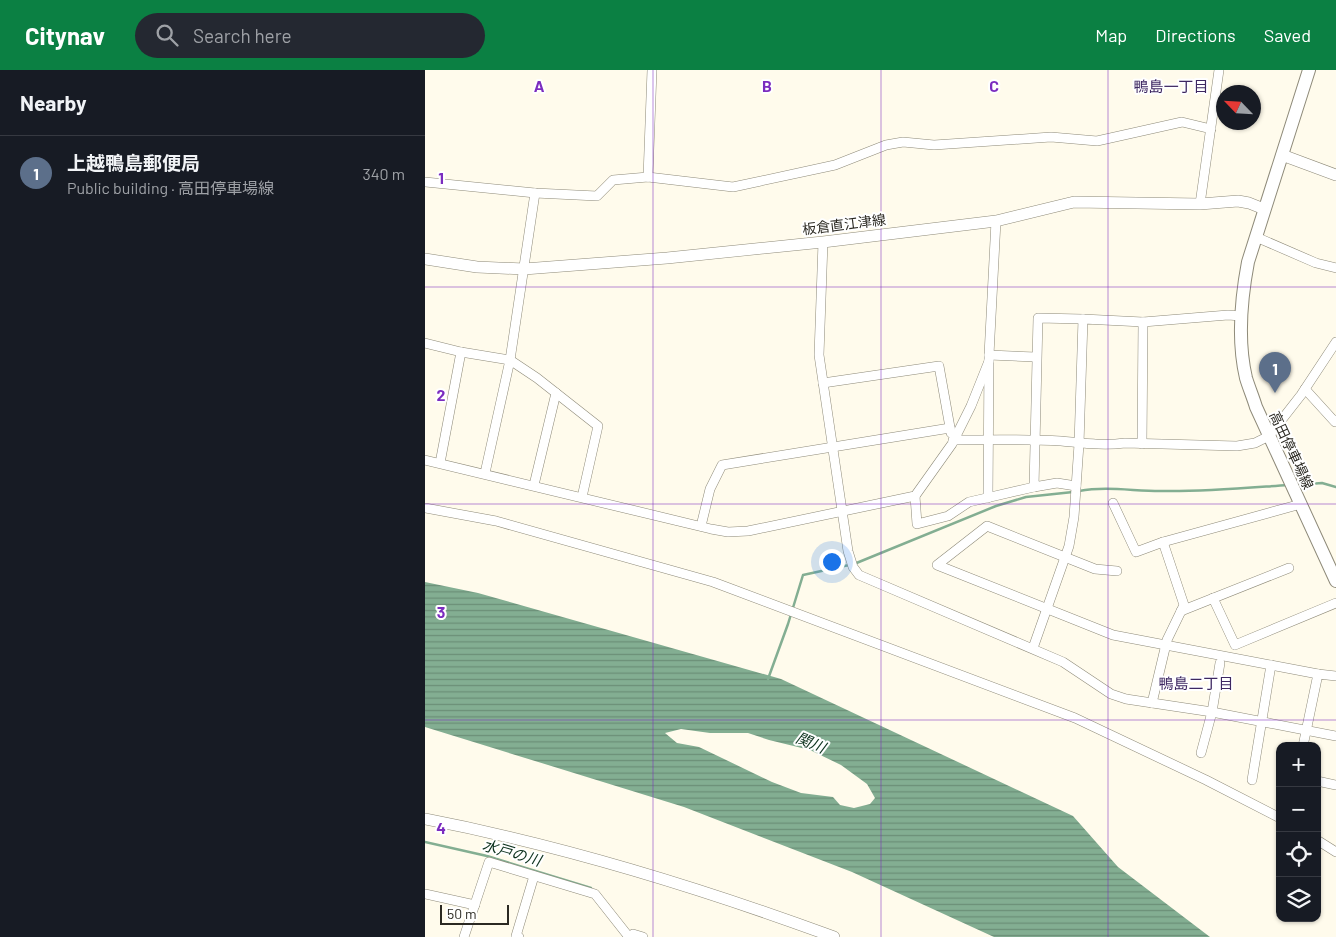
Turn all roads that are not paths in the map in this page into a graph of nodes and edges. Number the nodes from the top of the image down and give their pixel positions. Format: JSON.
{"nodes":[{"id":1,"x":653,"y":70,"type":"edge"},
{"id":2,"x":1219,"y":70,"type":"edge"},
{"id":3,"x":1309,"y":70,"type":"edge"},
{"id":4,"x":1211,"y":129,"type":"junction"},
{"id":5,"x":1282,"y":155,"type":"junction"},
{"id":6,"x":1336,"y":175,"type":"edge"},
{"id":7,"x":648,"y":177,"type":"junction"},
{"id":8,"x":425,"y":182,"type":"edge"},
{"id":9,"x":535,"y":193,"type":"junction"},
{"id":10,"x":1200,"y":204,"type":"junction"},
{"id":11,"x":1264,"y":209,"type":"junction"},
{"id":12,"x":996,"y":221,"type":"junction"},
{"id":13,"x":1256,"y":237,"type":"junction"},
{"id":14,"x":823,"y":242,"type":"junction"},
{"id":15,"x":425,"y":260,"type":"edge"},
{"id":16,"x":1336,"y":268,"type":"edge"},
{"id":17,"x":524,"y":269,"type":"junction"},
{"id":18,"x":1241,"y":316,"type":"junction"},
{"id":19,"x":1083,"y":319,"type":"junction"},
{"id":20,"x":1143,"y":322,"type":"junction"},
{"id":21,"x":1336,"y":342,"type":"edge"},
{"id":22,"x":425,"y":344,"type":"edge"},
{"id":23,"x":461,"y":352,"type":"junction"},
{"id":24,"x":1036,"y":357,"type":"junction"},
{"id":25,"x":989,"y":358,"type":"junction"},
{"id":26,"x":510,"y":360,"type":"junction"},
{"id":27,"x":823,"y":383,"type":"junction"},
{"id":28,"x":1305,"y":389,"type":"junction"},
{"id":29,"x":555,"y":393,"type":"junction"},
{"id":30,"x":1336,"y":420,"type":"edge"},
{"id":31,"x":950,"y":428,"type":"junction"},
{"id":32,"x":1269,"y":436,"type":"junction"},
{"id":33,"x":953,"y":440,"type":"junction"},
{"id":34,"x":988,"y":440,"type":"junction"},
{"id":35,"x":1034,"y":441,"type":"junction"},
{"id":36,"x":1079,"y":444,"type":"junction"},
{"id":37,"x":1142,"y":444,"type":"junction"},
{"id":38,"x":832,"y":447,"type":"junction"},
{"id":39,"x":425,"y":460,"type":"edge"},
{"id":40,"x":440,"y":463,"type":"junction"},
{"id":41,"x":485,"y":473,"type":"junction"},
{"id":42,"x":534,"y":486,"type":"junction"},
{"id":43,"x":1076,"y":486,"type":"junction"},
{"id":44,"x":1034,"y":487,"type":"junction"},
{"id":45,"x":915,"y":496,"type":"junction"},
{"id":46,"x":583,"y":497,"type":"junction"},
{"id":47,"x":988,"y":498,"type":"junction"},
{"id":48,"x":1113,"y":503,"type":"dead end"},
{"id":49,"x":1301,"y":504,"type":"junction"},
{"id":50,"x":425,"y":508,"type":"edge"},
{"id":51,"x":841,"y":511,"type":"junction"},
{"id":52,"x":701,"y":526,"type":"junction"},
{"id":53,"x":1163,"y":542,"type":"junction"},
{"id":54,"x":1065,"y":558,"type":"junction"},
{"id":55,"x":1289,"y":568,"type":"dead end"},
{"id":56,"x":1117,"y":570,"type":"dead end"},
{"id":57,"x":1336,"y":581,"type":"edge"},
{"id":58,"x":1213,"y":598,"type":"junction"},
{"id":59,"x":1336,"y":603,"type":"edge"},
{"id":60,"x":1047,"y":608,"type":"junction"},
{"id":61,"x":1181,"y":611,"type":"junction"},
{"id":62,"x":1166,"y":645,"type":"junction"},
{"id":63,"x":1033,"y":648,"type":"junction"},
{"id":64,"x":1220,"y":663,"type":"dead end"},
{"id":65,"x":1271,"y":665,"type":"junction"},
{"id":66,"x":1318,"y":674,"type":"junction"},
{"id":67,"x":1336,"y":676,"type":"edge"},
{"id":68,"x":1153,"y":703,"type":"junction"},
{"id":69,"x":1212,"y":712,"type":"junction"},
{"id":70,"x":1261,"y":722,"type":"junction"},
{"id":71,"x":1306,"y":731,"type":"junction"},
{"id":72,"x":1336,"y":736,"type":"edge"},
{"id":73,"x":1304,"y":742,"type":"edge"},
{"id":74,"x":1201,"y":753,"type":"dead end"},
{"id":75,"x":1252,"y":780,"type":"dead end"},
{"id":76,"x":1321,"y":782,"type":"edge"},
{"id":77,"x":1336,"y":785,"type":"edge"},
{"id":78,"x":1276,"y":816,"type":"edge"},
{"id":79,"x":425,"y":819,"type":"edge"},
{"id":80,"x":1321,"y":843,"type":"edge"},
{"id":81,"x":1336,"y":852,"type":"edge"},
{"id":82,"x":534,"y":876,"type":"junction"},
{"id":83,"x":425,"y":894,"type":"edge"},
{"id":84,"x":475,"y":905,"type":"junction"},
{"id":85,"x":464,"y":937,"type":"edge"},
{"id":86,"x":519,"y":937,"type":"edge"},
{"id":87,"x":643,"y":937,"type":"edge"},
{"id":88,"x":834,"y":937,"type":"edge"}],
"edges":[{"from":1,"to":7,"type":"street"},
{"from":2,"to":4,"type":"street"},
{"from":3,"to":5,"type":"main road","name":"高田停車場線"},
{"from":4,"to":7,"type":"street"},
{"from":4,"to":10,"type":"street"},
{"from":5,"to":6,"type":"main road"},
{"from":5,"to":11,"type":"main road","name":"高田停車場線"},
{"from":7,"to":9,"type":"street"},
{"from":8,"to":9,"type":"street"},
{"from":9,"to":17,"type":"street"},
{"from":10,"to":11,"type":"main road","name":"板倉直江津線"},
{"from":10,"to":12,"type":"main road","name":"板倉直江津線"},
{"from":11,"to":13,"type":"main road","name":"高田停車場線"},
{"from":12,"to":14,"type":"main road","name":"板倉直江津線"},
{"from":12,"to":25,"type":"street"},
{"from":13,"to":16,"type":"street"},
{"from":13,"to":18,"type":"main road","name":"高田停車場線"},
{"from":14,"to":17,"type":"main road","name":"板倉直江津線"},
{"from":14,"to":27,"type":"street"},
{"from":15,"to":17,"type":"main road","name":"板倉直江津線"},
{"from":17,"to":26,"type":"street"},
{"from":18,"to":20,"type":"street"},
{"from":18,"to":32,"type":"main road","name":"高田停車場線"},
{"from":19,"to":20,"type":"street"},
{"from":19,"to":24,"type":"street"},
{"from":19,"to":36,"type":"street"},
{"from":20,"to":37,"type":"street"},
{"from":21,"to":28,"type":"street"},
{"from":22,"to":23,"type":"street"},
{"from":23,"to":26,"type":"street"},
{"from":23,"to":40,"type":"street"},
{"from":24,"to":25,"type":"street"},
{"from":24,"to":35,"type":"street"},
{"from":25,"to":33,"type":"street"},
{"from":25,"to":34,"type":"street"},
{"from":26,"to":29,"type":"street"},
{"from":26,"to":41,"type":"street"},
{"from":27,"to":31,"type":"street"},
{"from":27,"to":38,"type":"street"},
{"from":28,"to":30,"type":"street"},
{"from":28,"to":32,"type":"street"},
{"from":29,"to":42,"type":"street"},
{"from":29,"to":46,"type":"street"},
{"from":31,"to":33,"type":"street"},
{"from":31,"to":38,"type":"street"},
{"from":32,"to":37,"type":"street"},
{"from":32,"to":49,"type":"main road","name":"高田停車場線"},
{"from":33,"to":34,"type":"street"},
{"from":33,"to":45,"type":"street"},
{"from":34,"to":35,"type":"street"},
{"from":34,"to":47,"type":"street"},
{"from":35,"to":36,"type":"street"},
{"from":35,"to":44,"type":"street"},
{"from":36,"to":37,"type":"street"},
{"from":36,"to":43,"type":"street"},
{"from":38,"to":51,"type":"street"},
{"from":38,"to":52,"type":"street"},
{"from":39,"to":40,"type":"street"},
{"from":40,"to":41,"type":"street"},
{"from":41,"to":42,"type":"street"},
{"from":42,"to":46,"type":"street"},
{"from":43,"to":44,"type":"street"},
{"from":43,"to":54,"type":"street"},
{"from":44,"to":47,"type":"street"},
{"from":45,"to":47,"type":"street"},
{"from":45,"to":51,"type":"street"},
{"from":46,"to":52,"type":"street"},
{"from":48,"to":53,"type":"street"},
{"from":49,"to":53,"type":"street"},
{"from":49,"to":57,"type":"main road","name":"高田停車場線"},
{"from":50,"to":78,"type":"street"},
{"from":51,"to":52,"type":"street"},
{"from":51,"to":63,"type":"street"},
{"from":53,"to":61,"type":"street"},
{"from":54,"to":56,"type":"street"},
{"from":54,"to":60,"type":"street"},
{"from":54,"to":60,"type":"street"},
{"from":55,"to":58,"type":"street"},
{"from":58,"to":59,"type":"street"},
{"from":58,"to":61,"type":"street"},
{"from":60,"to":62,"type":"street"},
{"from":60,"to":63,"type":"street"},
{"from":61,"to":62,"type":"street"},
{"from":62,"to":65,"type":"street"},
{"from":62,"to":68,"type":"street"},
{"from":63,"to":68,"type":"street"},
{"from":64,"to":69,"type":"street"},
{"from":65,"to":66,"type":"street"},
{"from":65,"to":70,"type":"street"},
{"from":66,"to":67,"type":"street"},
{"from":66,"to":71,"type":"street"},
{"from":68,"to":69,"type":"street"},
{"from":69,"to":70,"type":"street"},
{"from":69,"to":74,"type":"street"},
{"from":70,"to":71,"type":"street"},
{"from":70,"to":75,"type":"street"},
{"from":71,"to":72,"type":"street"},
{"from":71,"to":73,"type":"street"},
{"from":76,"to":77,"type":"street"},
{"from":79,"to":88,"type":"main road"},
{"from":80,"to":81,"type":"street"},
{"from":82,"to":84,"type":"street"},
{"from":82,"to":86,"type":"street"},
{"from":82,"to":87,"type":"street"},
{"from":83,"to":84,"type":"street"},
{"from":84,"to":85,"type":"street"}]}
